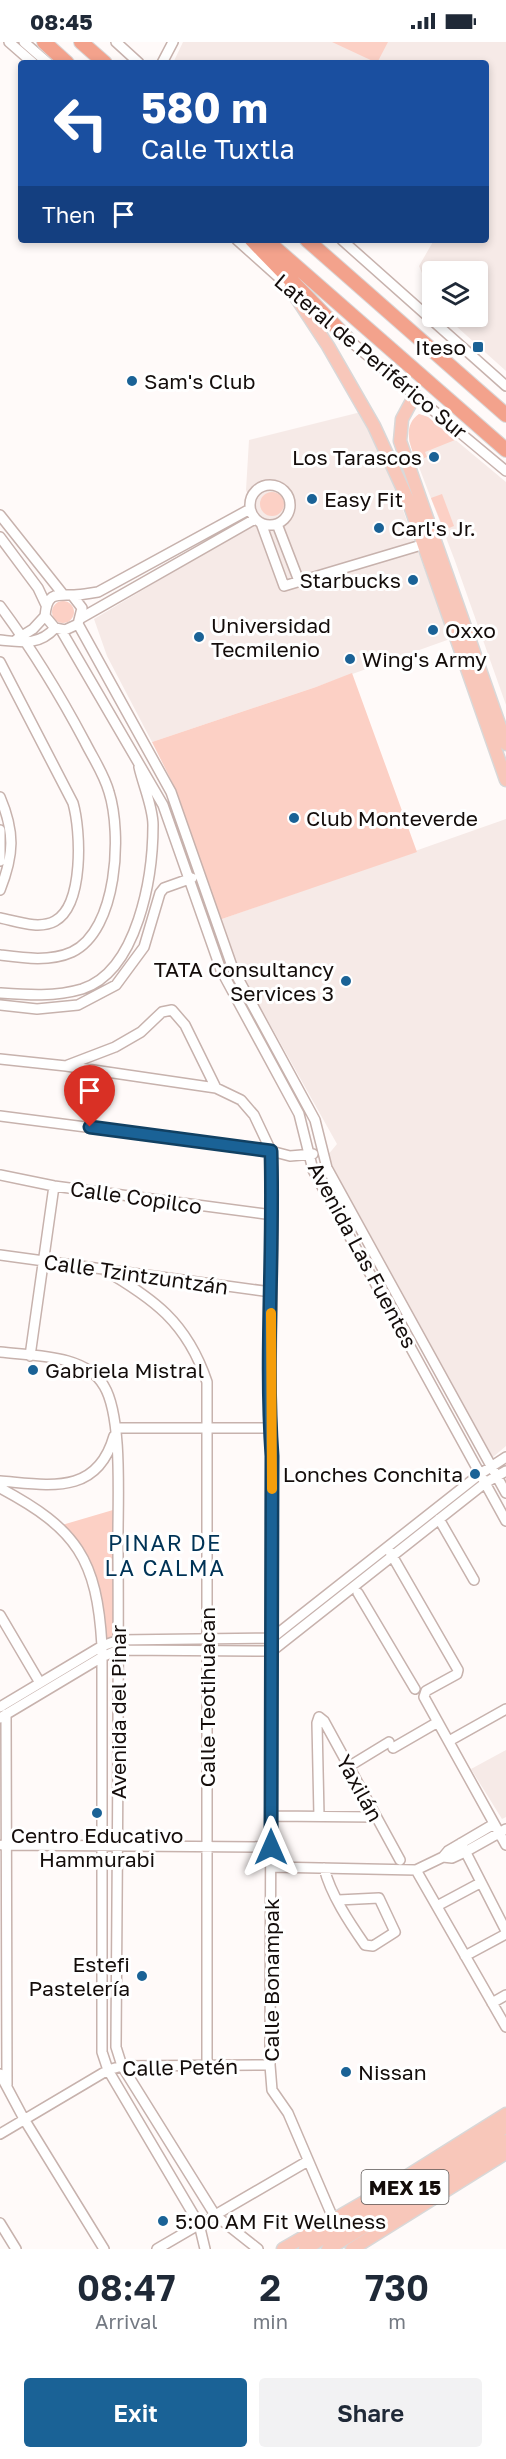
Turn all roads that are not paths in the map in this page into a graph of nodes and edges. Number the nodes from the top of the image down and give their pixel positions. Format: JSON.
{"nodes":[{"id":1,"x":9,"y":42,"type":"edge"},
{"id":2,"x":24,"y":42,"type":"edge"},
{"id":3,"x":44,"y":42,"type":"edge"},
{"id":4,"x":81,"y":42,"type":"edge"},
{"id":5,"x":116,"y":42,"type":"edge"},
{"id":6,"x":173,"y":42,"type":"edge"},
{"id":7,"x":30,"y":60,"type":"edge"},
{"id":8,"x":45,"y":60,"type":"edge"},
{"id":9,"x":64,"y":60,"type":"edge"},
{"id":10,"x":102,"y":60,"type":"edge"},
{"id":11,"x":136,"y":60,"type":"edge"},
{"id":12,"x":164,"y":60,"type":"edge"},
{"id":13,"x":240,"y":243,"type":"edge"},
{"id":14,"x":255,"y":243,"type":"edge"},
{"id":15,"x":269,"y":243,"type":"edge"},
{"id":16,"x":310,"y":243,"type":"edge"},
{"id":17,"x":345,"y":243,"type":"edge"},
{"id":18,"x":290,"y":288,"type":"junction"},
{"id":19,"x":349,"y":340,"type":"junction"},
{"id":20,"x":421,"y":340,"type":"junction"},
{"id":21,"x":506,"y":386,"type":"edge"},
{"id":22,"x":414,"y":395,"type":"junction"},
{"id":23,"x":506,"y":405,"type":"edge"},
{"id":24,"x":506,"y":415,"type":"edge"},
{"id":25,"x":506,"y":450,"type":"edge"},
{"id":26,"x":506,"y":471,"type":"edge"},
{"id":27,"x":250,"y":509,"type":"junction"},
{"id":28,"x":0,"y":515,"type":"edge"},
{"id":29,"x":258,"y":521,"type":"junction"},
{"id":30,"x":277,"y":524,"type":"junction"},
{"id":31,"x":0,"y":537,"type":"edge"},
{"id":32,"x":430,"y":543,"type":"junction"},
{"id":33,"x":299,"y":581,"type":"junction"},
{"id":34,"x":62,"y":593,"type":"junction"},
{"id":35,"x":72,"y":596,"type":"junction"},
{"id":36,"x":46,"y":605,"type":"junction"},
{"id":37,"x":0,"y":606,"type":"edge"},
{"id":38,"x":45,"y":616,"type":"junction"},
{"id":39,"x":79,"y":621,"type":"junction"},
{"id":40,"x":58,"y":629,"type":"junction"},
{"id":41,"x":0,"y":640,"type":"edge"},
{"id":42,"x":25,"y":640,"type":"junction"},
{"id":43,"x":0,"y":662,"type":"edge"},
{"id":44,"x":506,"y":744,"type":"edge"},
{"id":45,"x":136,"y":756,"type":"junction"},
{"id":46,"x":506,"y":780,"type":"edge"},
{"id":47,"x":0,"y":796,"type":"edge"},
{"id":48,"x":0,"y":830,"type":"edge"},
{"id":49,"x":0,"y":861,"type":"edge"},
{"id":50,"x":198,"y":876,"type":"junction"},
{"id":51,"x":188,"y":879,"type":"junction"},
{"id":52,"x":0,"y":890,"type":"edge"},
{"id":53,"x":0,"y":918,"type":"edge"},
{"id":54,"x":0,"y":955,"type":"edge"},
{"id":55,"x":0,"y":993,"type":"edge"},
{"id":56,"x":0,"y":1005,"type":"edge"},
{"id":57,"x":0,"y":1059,"type":"edge"},
{"id":58,"x":66,"y":1066,"type":"junction"},
{"id":59,"x":216,"y":1088,"type":"junction"},
{"id":60,"x":0,"y":1116,"type":"edge"},
{"id":61,"x":271,"y":1151,"type":"junction"},
{"id":62,"x":322,"y":1153,"type":"junction"},
{"id":63,"x":309,"y":1154,"type":"junction"},
{"id":64,"x":0,"y":1175,"type":"edge"},
{"id":65,"x":54,"y":1186,"type":"junction"},
{"id":66,"x":273,"y":1215,"type":"junction"},
{"id":67,"x":0,"y":1255,"type":"edge"},
{"id":68,"x":43,"y":1261,"type":"junction"},
{"id":69,"x":101,"y":1268,"type":"junction"},
{"id":70,"x":271,"y":1292,"type":"junction"},
{"id":71,"x":0,"y":1352,"type":"edge"},
{"id":72,"x":30,"y":1356,"type":"junction"},
{"id":73,"x":117,"y":1428,"type":"junction"},
{"id":74,"x":207,"y":1428,"type":"junction"},
{"id":75,"x":270,"y":1428,"type":"junction"},
{"id":76,"x":506,"y":1457,"type":"edge"},
{"id":77,"x":493,"y":1467,"type":"junction"},
{"id":78,"x":506,"y":1470,"type":"edge"},
{"id":79,"x":498,"y":1477,"type":"junction"},
{"id":80,"x":482,"y":1479,"type":"junction"},
{"id":81,"x":0,"y":1481,"type":"edge"},
{"id":82,"x":0,"y":1488,"type":"edge"},
{"id":83,"x":506,"y":1493,"type":"edge"},
{"id":84,"x":439,"y":1519,"type":"junction"},
{"id":85,"x":506,"y":1521,"type":"edge"},
{"id":86,"x":390,"y":1551,"type":"junction"},
{"id":87,"x":474,"y":1580,"type":"dead end"},
{"id":88,"x":358,"y":1593,"type":"dead end"},
{"id":89,"x":0,"y":1615,"type":"edge"},
{"id":90,"x":272,"y":1638,"type":"junction"},
{"id":91,"x":207,"y":1639,"type":"junction"},
{"id":92,"x":118,"y":1645,"type":"junction"},
{"id":93,"x":102,"y":1646,"type":"junction"},
{"id":94,"x":207,"y":1650,"type":"junction"},
{"id":95,"x":272,"y":1651,"type":"junction"},
{"id":96,"x":102,"y":1657,"type":"junction"},
{"id":97,"x":40,"y":1683,"type":"junction"},
{"id":98,"x":420,"y":1691,"type":"junction"},
{"id":99,"x":506,"y":1709,"type":"edge"},
{"id":100,"x":2,"y":1713,"type":"edge"},
{"id":101,"x":438,"y":1722,"type":"junction"},
{"id":102,"x":449,"y":1741,"type":"junction"},
{"id":103,"x":348,"y":1767,"type":"junction"},
{"id":104,"x":271,"y":1816,"type":"junction"},
{"id":105,"x":319,"y":1816,"type":"junction"},
{"id":106,"x":376,"y":1817,"type":"junction"},
{"id":107,"x":494,"y":1824,"type":"junction"},
{"id":108,"x":503,"y":1831,"type":"edge"},
{"id":109,"x":3,"y":1845,"type":"edge"},
{"id":110,"x":506,"y":1845,"type":"edge"},
{"id":111,"x":103,"y":1846,"type":"junction"},
{"id":112,"x":117,"y":1846,"type":"junction"},
{"id":113,"x":207,"y":1847,"type":"junction"},
{"id":114,"x":271,"y":1847,"type":"junction"},
{"id":115,"x":463,"y":1848,"type":"junction"},
{"id":116,"x":400,"y":1860,"type":"dead end"},
{"id":117,"x":271,"y":1867,"type":"junction"},
{"id":118,"x":324,"y":1868,"type":"junction"},
{"id":119,"x":416,"y":1870,"type":"junction"},
{"id":120,"x":480,"y":1883,"type":"junction"},
{"id":121,"x":338,"y":1899,"type":"junction"},
{"id":122,"x":437,"y":1906,"type":"junction"},
{"id":123,"x":505,"y":1927,"type":"edge"},
{"id":124,"x":3,"y":1931,"type":"edge"},
{"id":125,"x":465,"y":1956,"type":"junction"},
{"id":126,"x":506,"y":1995,"type":"edge"},
{"id":127,"x":492,"y":2003,"type":"junction"},
{"id":128,"x":506,"y":2027,"type":"edge"},
{"id":129,"x":122,"y":2066,"type":"junction"},
{"id":130,"x":207,"y":2066,"type":"junction"},
{"id":131,"x":270,"y":2066,"type":"junction"},
{"id":132,"x":108,"y":2070,"type":"junction"},
{"id":133,"x":0,"y":2074,"type":"edge"},
{"id":134,"x":7,"y":2085,"type":"junction"},
{"id":135,"x":506,"y":2115,"type":"edge"},
{"id":136,"x":24,"y":2119,"type":"junction"},
{"id":137,"x":506,"y":2127,"type":"edge"},
{"id":138,"x":0,"y":2134,"type":"edge"},
{"id":139,"x":506,"y":2141,"type":"edge"},
{"id":140,"x":506,"y":2154,"type":"edge"},
{"id":141,"x":308,"y":2161,"type":"junction"},
{"id":142,"x":437,"y":2168,"type":"junction"},
{"id":143,"x":418,"y":2169,"type":"junction"},
{"id":144,"x":215,"y":2215,"type":"junction"},
{"id":145,"x":333,"y":2218,"type":"junction"},
{"id":146,"x":0,"y":2223,"type":"edge"},
{"id":147,"x":200,"y":2224,"type":"junction"},
{"id":148,"x":307,"y":2234,"type":"junction"},
{"id":149,"x":359,"y":2247,"type":"edge"},
{"id":150,"x":16,"y":2249,"type":"edge"},
{"id":151,"x":104,"y":2249,"type":"edge"},
{"id":152,"x":157,"y":2249,"type":"edge"},
{"id":153,"x":205,"y":2249,"type":"edge"},
{"id":154,"x":258,"y":2249,"type":"edge"},
{"id":155,"x":283,"y":2249,"type":"edge"},
{"id":156,"x":296,"y":2249,"type":"edge"},
{"id":157,"x":305,"y":2249,"type":"edge"},
{"id":158,"x":328,"y":2249,"type":"edge"}],
"edges":[{"from":1,"to":7,"type":"street"},
{"from":2,"to":8,"type":"street"},
{"from":3,"to":9,"type":"highway"},
{"from":4,"to":10,"type":"highway"},
{"from":5,"to":11,"type":"street"},
{"from":6,"to":12,"type":"street"},
{"from":13,"to":18,"type":"street","name":"Lateral de Periférico Sur"},
{"from":14,"to":19,"type":"highway"},
{"from":15,"to":25,"type":"highway"},
{"from":16,"to":20,"type":"highway"},
{"from":17,"to":21,"type":"street"},
{"from":18,"to":19,"type":"street","name":"Lateral de Periférico Sur"},
{"from":18,"to":32,"type":"main road"},
{"from":19,"to":22,"type":"street","name":"Lateral de Periférico Sur"},
{"from":20,"to":23,"type":"highway"},
{"from":20,"to":24,"type":"highway"},
{"from":22,"to":26,"type":"street","name":"Lateral de Periférico Sur"},
{"from":22,"to":32,"type":"main road"},
{"from":27,"to":29,"type":"street"},
{"from":27,"to":30,"type":"street"},
{"from":27,"to":35,"type":"street"},
{"from":28,"to":34,"type":"street"},
{"from":29,"to":30,"type":"street"},
{"from":29,"to":33,"type":"street"},
{"from":29,"to":39,"type":"street"},
{"from":30,"to":33,"type":"street"},
{"from":31,"to":36,"type":"street"},
{"from":32,"to":33,"type":"street"},
{"from":32,"to":44,"type":"main road"},
{"from":32,"to":46,"type":"main road"},
{"from":34,"to":35,"type":"street"},
{"from":34,"to":36,"type":"street"},
{"from":35,"to":39,"type":"street"},
{"from":36,"to":38,"type":"street"},
{"from":37,"to":42,"type":"street"},
{"from":38,"to":40,"type":"street"},
{"from":38,"to":42,"type":"street"},
{"from":39,"to":40,"type":"street"},
{"from":39,"to":50,"type":"street","name":"Avenida Las Fuentes"},
{"from":40,"to":42,"type":"street"},
{"from":40,"to":45,"type":"street","name":"Avenida Las Fuentes"},
{"from":41,"to":42,"type":"street"},
{"from":42,"to":54,"type":"street"},
{"from":43,"to":53,"type":"street"},
{"from":45,"to":51,"type":"street","name":"Avenida Las Fuentes"},
{"from":45,"to":55,"type":"street"},
{"from":47,"to":52,"type":"street"},
{"from":48,"to":49,"type":"street"},
{"from":50,"to":51,"type":"street"},
{"from":50,"to":62,"type":"street","name":"Avenida Las Fuentes"},
{"from":51,"to":56,"type":"street"},
{"from":51,"to":63,"type":"street","name":"Avenida Las Fuentes"},
{"from":57,"to":58,"type":"street"},
{"from":58,"to":59,"type":"street"},
{"from":58,"to":59,"type":"street"},
{"from":59,"to":61,"type":"street"},
{"from":60,"to":61,"type":"street"},
{"from":61,"to":63,"type":"street"},
{"from":61,"to":66,"type":"street","name":"Calle Bonampak"},
{"from":62,"to":63,"type":"street"},
{"from":62,"to":77,"type":"street","name":"Avenida Las Fuentes"},
{"from":63,"to":80,"type":"street","name":"Avenida Las Fuentes"},
{"from":64,"to":65,"type":"street","name":"Calle Copilco"},
{"from":65,"to":66,"type":"street","name":"Calle Copilco"},
{"from":65,"to":68,"type":"street"},
{"from":66,"to":70,"type":"street","name":"Calle Bonampak"},
{"from":67,"to":68,"type":"street","name":"Calle Tzintzuntzán"},
{"from":68,"to":69,"type":"street","name":"Calle Tzintzuntzán"},
{"from":68,"to":72,"type":"street"},
{"from":69,"to":70,"type":"street","name":"Calle Tzintzuntzán"},
{"from":69,"to":74,"type":"street","name":"Calle Teotihuacan"},
{"from":70,"to":75,"type":"street","name":"Calle Bonampak"},
{"from":71,"to":72,"type":"street","name":"Avenida del Pinar"},
{"from":72,"to":73,"type":"street","name":"Avenida del Pinar"},
{"from":73,"to":74,"type":"street"},
{"from":73,"to":81,"type":"street"},
{"from":73,"to":92,"type":"street","name":"Avenida del Pinar"},
{"from":74,"to":75,"type":"street"},
{"from":74,"to":91,"type":"street","name":"Calle Teotihuacan"},
{"from":75,"to":90,"type":"street","name":"Calle Bonampak"},
{"from":76,"to":77,"type":"street"},
{"from":77,"to":79,"type":"street","name":"Avenida Las Fuentes"},
{"from":77,"to":80,"type":"street"},
{"from":78,"to":79,"type":"street"},
{"from":79,"to":80,"type":"street"},
{"from":79,"to":83,"type":"street","name":"Avenida Las Fuentes"},
{"from":80,"to":84,"type":"street"},
{"from":80,"to":85,"type":"street","name":"Avenida Las Fuentes"},
{"from":80,"to":86,"type":"street"},
{"from":82,"to":93,"type":"street","name":"Avenida del Pinar"},
{"from":84,"to":86,"type":"street"},
{"from":84,"to":87,"type":"street"},
{"from":86,"to":90,"type":"street"},
{"from":86,"to":95,"type":"street"},
{"from":86,"to":98,"type":"street"},
{"from":88,"to":98,"type":"street"},
{"from":89,"to":97,"type":"street"},
{"from":90,"to":91,"type":"street"},
{"from":90,"to":95,"type":"street","name":"Calle Bonampak"},
{"from":91,"to":92,"type":"street"},
{"from":91,"to":94,"type":"street","name":"Calle Teotihuacan"},
{"from":92,"to":93,"type":"street"},
{"from":92,"to":94,"type":"street"},
{"from":92,"to":96,"type":"street"},
{"from":92,"to":112,"type":"street","name":"Avenida del Pinar"},
{"from":93,"to":96,"type":"street","name":"Avenida del Pinar"},
{"from":93,"to":97,"type":"street"},
{"from":94,"to":95,"type":"street"},
{"from":94,"to":113,"type":"street","name":"Calle Teotihuacan"},
{"from":95,"to":104,"type":"street","name":"Calle Bonampak"},
{"from":96,"to":100,"type":"street"},
{"from":96,"to":111,"type":"street","name":"Avenida del Pinar"},
{"from":97,"to":100,"type":"street"},
{"from":98,"to":101,"type":"street"},
{"from":99,"to":102,"type":"street"},
{"from":100,"to":109,"type":"street"},
{"from":101,"to":102,"type":"street"},
{"from":101,"to":103,"type":"street"},
{"from":102,"to":107,"type":"street"},
{"from":103,"to":105,"type":"street","name":"Yaxilán"},
{"from":103,"to":106,"type":"street","name":"Yaxilán"},
{"from":104,"to":105,"type":"street"},
{"from":104,"to":114,"type":"street","name":"Calle Bonampak"},
{"from":105,"to":106,"type":"street"},
{"from":106,"to":116,"type":"street","name":"Yaxilán"},
{"from":107,"to":108,"type":"street"},
{"from":107,"to":115,"type":"street"},
{"from":108,"to":110,"type":"street"},
{"from":108,"to":115,"type":"street"},
{"from":109,"to":111,"type":"street"},
{"from":109,"to":124,"type":"street"},
{"from":111,"to":112,"type":"street"},
{"from":111,"to":132,"type":"street","name":"Avenida del Pinar"},
{"from":112,"to":113,"type":"street"},
{"from":112,"to":129,"type":"street","name":"Avenida del Pinar"},
{"from":113,"to":114,"type":"street"},
{"from":113,"to":130,"type":"street","name":"Calle Teotihuacan"},
{"from":114,"to":117,"type":"street","name":"Calle Bonampak"},
{"from":115,"to":119,"type":"street"},
{"from":115,"to":120,"type":"street"},
{"from":117,"to":118,"type":"street"},
{"from":117,"to":131,"type":"street","name":"Calle Bonampak"},
{"from":118,"to":119,"type":"street"},
{"from":118,"to":121,"type":"street"},
{"from":119,"to":122,"type":"street"},
{"from":120,"to":122,"type":"street"},
{"from":120,"to":123,"type":"street"},
{"from":121,"to":121,"type":"street"},
{"from":122,"to":125,"type":"street"},
{"from":123,"to":125,"type":"street"},
{"from":124,"to":134,"type":"street"},
{"from":125,"to":127,"type":"street"},
{"from":126,"to":127,"type":"street"},
{"from":127,"to":128,"type":"street"},
{"from":129,"to":130,"type":"street","name":"Calle Petén"},
{"from":129,"to":132,"type":"street","name":"Calle Petén"},
{"from":129,"to":144,"type":"street","name":"Avenida del Pinar"},
{"from":130,"to":131,"type":"street","name":"Calle Petén"},
{"from":131,"to":141,"type":"street","name":"Calle Bonampak"},
{"from":132,"to":136,"type":"street","name":"Calle Petén"},
{"from":132,"to":147,"type":"street","name":"Avenida del Pinar"},
{"from":133,"to":134,"type":"street"},
{"from":134,"to":136,"type":"street"},
{"from":135,"to":143,"type":"main road"},
{"from":136,"to":138,"type":"street","name":"Calle Petén"},
{"from":136,"to":151,"type":"street"},
{"from":137,"to":142,"type":"main road","number":"MEX 15"},
{"from":139,"to":158,"type":"main road","number":"MEX 15"},
{"from":140,"to":149,"type":"main road"},
{"from":141,"to":144,"type":"street"},
{"from":141,"to":145,"type":"street","name":"Calle Bonampak"},
{"from":142,"to":143,"type":"main road"},
{"from":142,"to":157,"type":"main road","number":"MEX 15"},
{"from":143,"to":145,"type":"main road"},
{"from":144,"to":147,"type":"street"},
{"from":144,"to":154,"type":"street","name":"Avenida del Pinar"},
{"from":145,"to":148,"type":"main road"},
{"from":146,"to":150,"type":"street"},
{"from":147,"to":152,"type":"street"},
{"from":147,"to":153,"type":"street","name":"Avenida del Pinar"},
{"from":148,"to":155,"type":"main road"},
{"from":148,"to":156,"type":"main road"}]}
